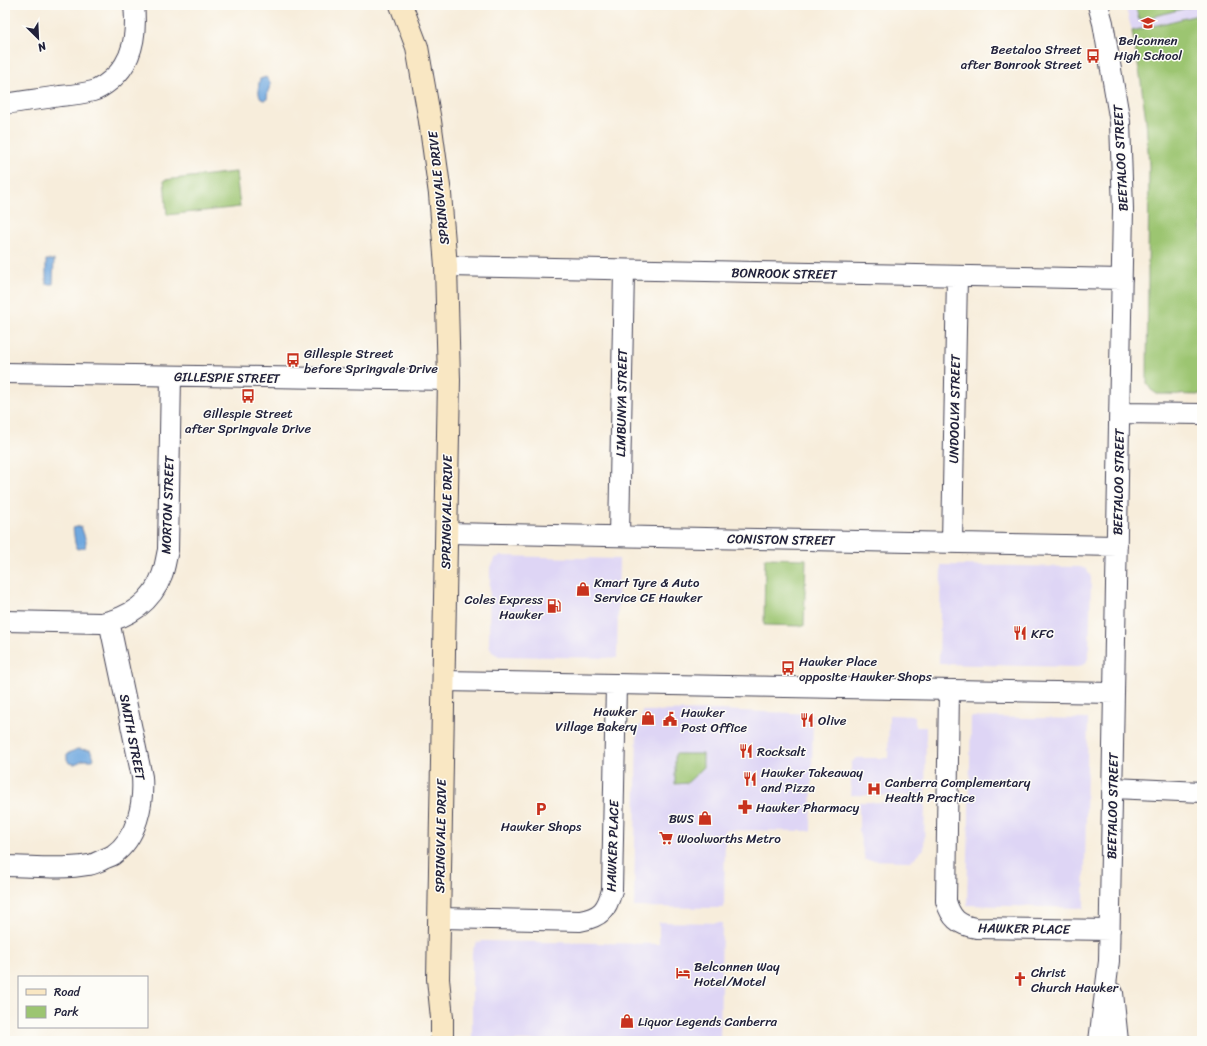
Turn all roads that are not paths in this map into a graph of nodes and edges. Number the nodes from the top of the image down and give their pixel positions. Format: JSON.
{"nodes":[{"id":1,"x":134,"y":5,"type":"edge"},
{"id":2,"x":401,"y":5,"type":"edge"},
{"id":3,"x":416,"y":5,"type":"edge"},
{"id":4,"x":1098,"y":5,"type":"edge"},
{"id":5,"x":416,"y":47,"type":"junction"},
{"id":6,"x":5,"y":104,"type":"edge"},
{"id":7,"x":446,"y":266,"type":"junction"},
{"id":8,"x":624,"y":270,"type":"junction"},
{"id":9,"x":957,"y":276,"type":"junction"},
{"id":10,"x":1122,"y":279,"type":"junction"},
{"id":11,"x":5,"y":373,"type":"edge"},
{"id":12,"x":171,"y":376,"type":"junction"},
{"id":13,"x":449,"y":380,"type":"junction"},
{"id":14,"x":1120,"y":413,"type":"junction"},
{"id":15,"x":1202,"y":414,"type":"edge"},
{"id":16,"x":446,"y":533,"type":"junction"},
{"id":17,"x":618,"y":536,"type":"junction"},
{"id":18,"x":952,"y":542,"type":"junction"},
{"id":19,"x":1117,"y":546,"type":"junction"},
{"id":20,"x":5,"y":621,"type":"edge"},
{"id":21,"x":109,"y":621,"type":"junction"},
{"id":22,"x":443,"y":681,"type":"junction"},
{"id":23,"x":616,"y":684,"type":"junction"},
{"id":24,"x":949,"y":690,"type":"junction"},
{"id":25,"x":1114,"y":693,"type":"junction"},
{"id":26,"x":1113,"y":788,"type":"junction"},
{"id":27,"x":1202,"y":792,"type":"edge"},
{"id":28,"x":5,"y":866,"type":"edge"},
{"id":29,"x":439,"y":918,"type":"junction"},
{"id":30,"x":1110,"y":930,"type":"junction"},
{"id":31,"x":1110,"y":961,"type":"junction"},
{"id":32,"x":438,"y":979,"type":"junction"},
{"id":33,"x":428,"y":1041,"type":"edge"},
{"id":34,"x":442,"y":1041,"type":"edge"},
{"id":35,"x":1099,"y":1041,"type":"edge"},
{"id":36,"x":1118,"y":1041,"type":"edge"}],
"edges":[{"from":1,"to":6,"type":"street"},
{"from":2,"to":5,"type":"main road","name":"SPRINGVALE DRIVE"},
{"from":3,"to":5,"type":"main road","name":"SPRINGVALE DRIVE"},
{"from":4,"to":10,"type":"street","name":"BEETALOO STREET"},
{"from":5,"to":7,"type":"main road","name":"SPRINGVALE DRIVE"},
{"from":7,"to":8,"type":"street","name":"BONROOK STREET"},
{"from":7,"to":13,"type":"main road","name":"SPRINGVALE DRIVE"},
{"from":8,"to":9,"type":"street","name":"BONROOK STREET"},
{"from":8,"to":17,"type":"street","name":"LIMBUNYA STREET"},
{"from":9,"to":10,"type":"street","name":"BONROOK STREET"},
{"from":9,"to":18,"type":"street","name":"UNDOOLYA STREET"},
{"from":10,"to":14,"type":"street","name":"BEETALOO STREET"},
{"from":11,"to":12,"type":"street","name":"GILLESPIE STREET"},
{"from":12,"to":13,"type":"street","name":"GILLESPIE STREET"},
{"from":12,"to":21,"type":"street","name":"MORTON STREET"},
{"from":13,"to":16,"type":"main road","name":"SPRINGVALE DRIVE"},
{"from":14,"to":15,"type":"street"},
{"from":14,"to":19,"type":"street","name":"BEETALOO STREET"},
{"from":16,"to":17,"type":"street","name":"CONISTON STREET"},
{"from":16,"to":22,"type":"main road","name":"SPRINGVALE DRIVE"},
{"from":17,"to":18,"type":"street","name":"CONISTON STREET"},
{"from":18,"to":19,"type":"street","name":"CONISTON STREET"},
{"from":19,"to":25,"type":"street","name":"BEETALOO STREET"},
{"from":20,"to":21,"type":"street","name":"MORTON STREET"},
{"from":21,"to":28,"type":"street","name":"SMITH STREET"},
{"from":22,"to":23,"type":"street"},
{"from":22,"to":29,"type":"main road","name":"SPRINGVALE DRIVE"},
{"from":23,"to":24,"type":"street"},
{"from":23,"to":29,"type":"street","name":"HAWKER PLACE"},
{"from":24,"to":25,"type":"street"},
{"from":24,"to":30,"type":"street","name":"HAWKER PLACE"},
{"from":25,"to":26,"type":"street","name":"BEETALOO STREET"},
{"from":26,"to":27,"type":"street"},
{"from":26,"to":30,"type":"street","name":"BEETALOO STREET"},
{"from":29,"to":32,"type":"main road","name":"SPRINGVALE DRIVE"},
{"from":30,"to":31,"type":"street","name":"BEETALOO STREET"},
{"from":31,"to":35,"type":"street","name":"BEETALOO STREET"},
{"from":31,"to":36,"type":"street","name":"BEETALOO STREET"},
{"from":32,"to":33,"type":"main road","name":"SPRINGVALE DRIVE"},
{"from":32,"to":34,"type":"main road","name":"SPRINGVALE DRIVE"}]}
